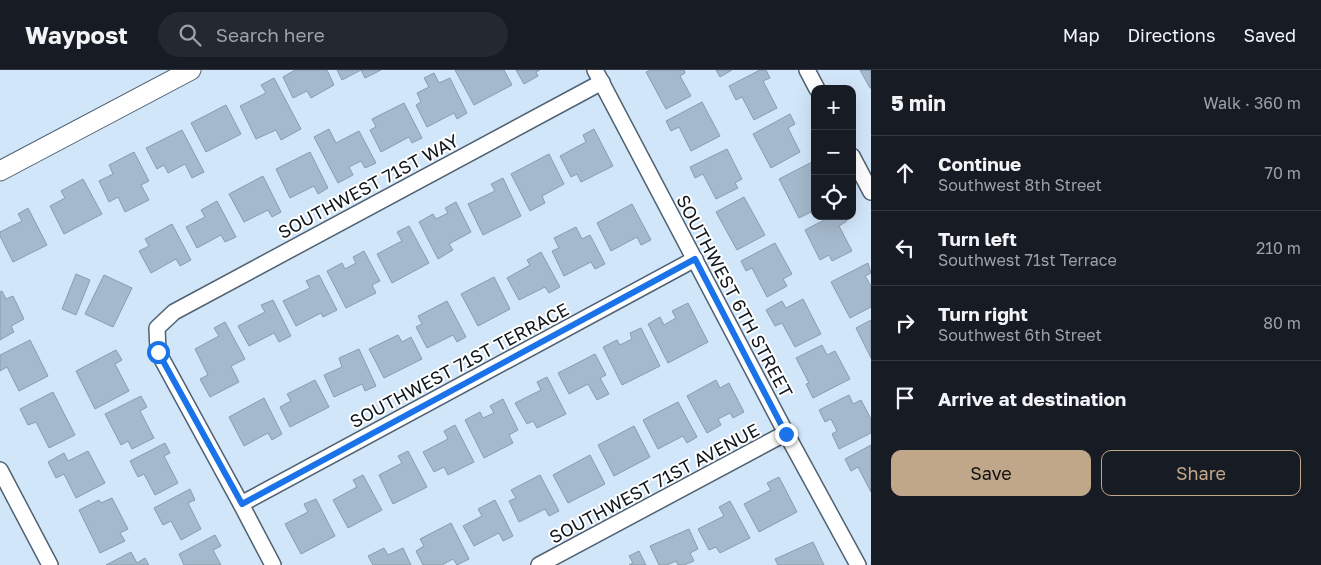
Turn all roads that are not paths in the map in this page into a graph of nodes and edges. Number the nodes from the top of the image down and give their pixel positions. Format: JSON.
{"nodes":[{"id":1,"x":191,"y":70,"type":"edge"},
{"id":2,"x":807,"y":70,"type":"edge"},
{"id":3,"x":598,"y":76,"type":"edge"},
{"id":4,"x":815,"y":85,"type":"edge"},
{"id":5,"x":856,"y":164,"type":"edge"},
{"id":6,"x":0,"y":171,"type":"edge"},
{"id":7,"x":871,"y":192,"type":"edge"},
{"id":8,"x":695,"y":259,"type":"junction"},
{"id":9,"x":786,"y":434,"type":"junction"},
{"id":10,"x":0,"y":470,"type":"edge"},
{"id":11,"x":242,"y":504,"type":"junction"},
{"id":12,"x":50,"y":565,"type":"edge"},
{"id":13,"x":273,"y":565,"type":"edge"},
{"id":14,"x":539,"y":565,"type":"edge"},
{"id":15,"x":858,"y":565,"type":"edge"}],
"edges":[{"from":1,"to":6,"type":"street"},
{"from":2,"to":4,"type":"street"},
{"from":3,"to":8,"type":"street","name":"SOUTHWEST 6TH STREET"},
{"from":3,"to":11,"type":"street","name":"SOUTHWEST 71ST WAY"},
{"from":5,"to":7,"type":"street"},
{"from":8,"to":9,"type":"street","name":"SOUTHWEST 6TH STREET"},
{"from":8,"to":11,"type":"street","name":"SOUTHWEST 71ST TERRACE"},
{"from":9,"to":14,"type":"street","name":"SOUTHWEST 71ST AVENUE"},
{"from":9,"to":15,"type":"street","name":"SOUTHWEST 6TH STREET"},
{"from":10,"to":12,"type":"street"},
{"from":11,"to":13,"type":"street"}]}
